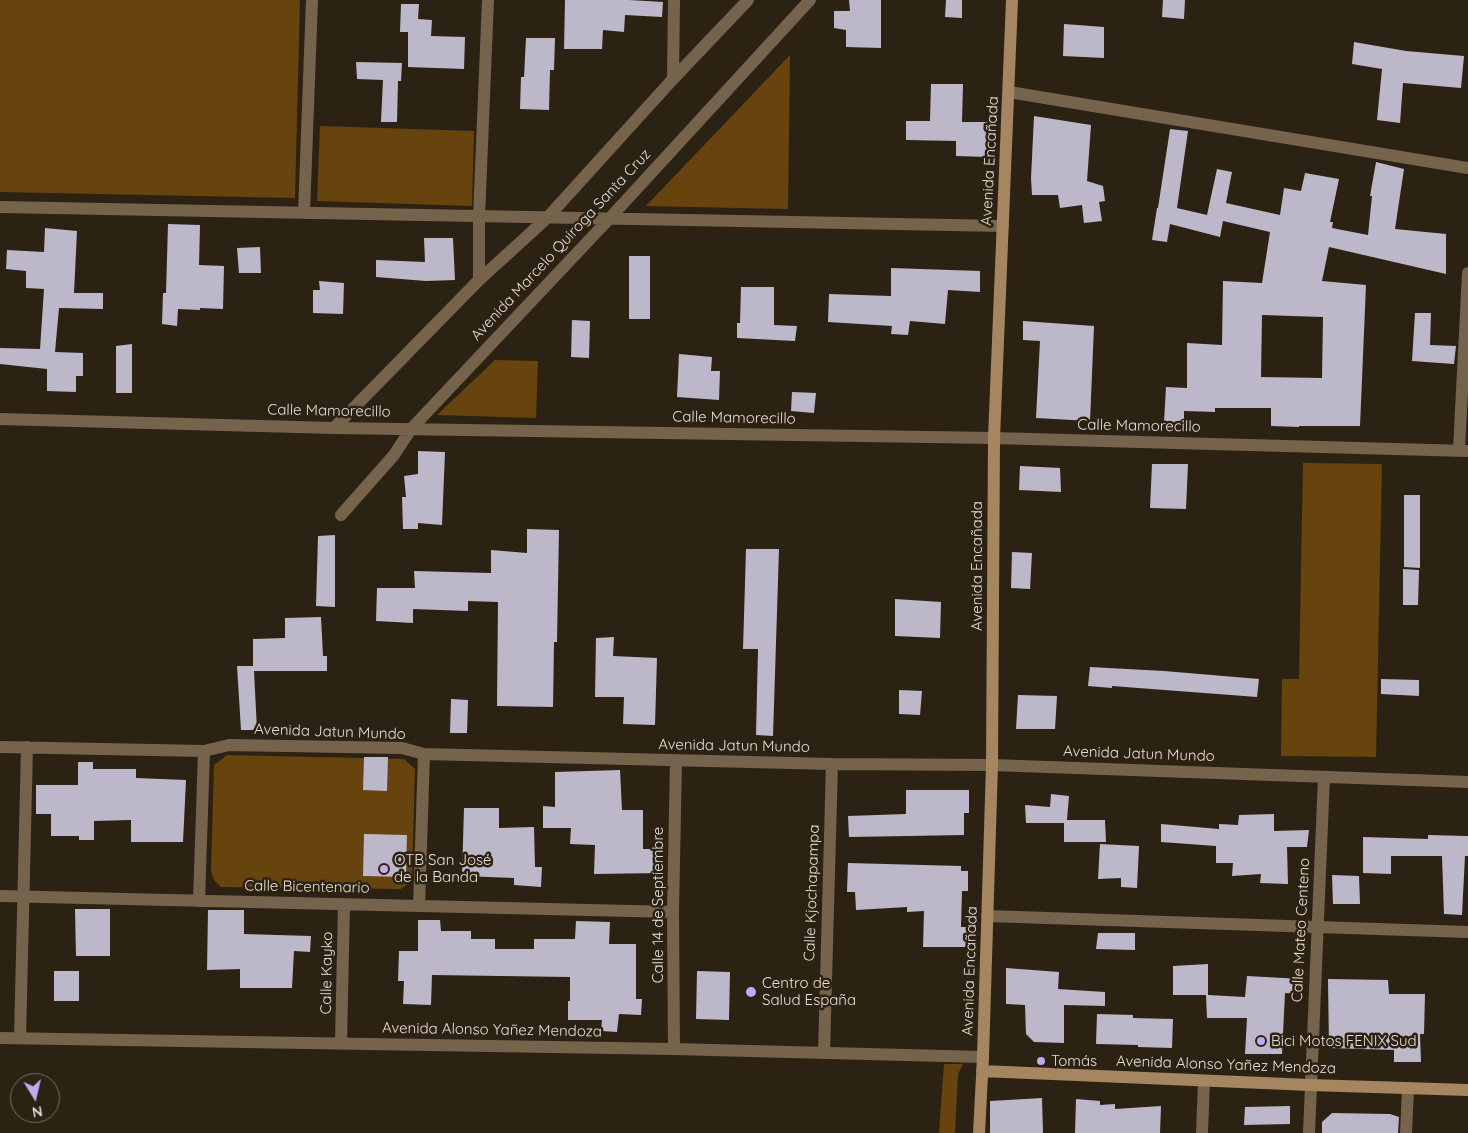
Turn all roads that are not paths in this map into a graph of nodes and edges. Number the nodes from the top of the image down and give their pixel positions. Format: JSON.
{"nodes":[{"id":1,"x":312,"y":0,"type":"edge"},
{"id":2,"x":488,"y":0,"type":"edge"},
{"id":3,"x":674,"y":0,"type":"edge"},
{"id":4,"x":748,"y":0,"type":"edge"},
{"id":5,"x":810,"y":0,"type":"edge"},
{"id":6,"x":1012,"y":0,"type":"edge"},
{"id":7,"x":672,"y":79,"type":"junction"},
{"id":8,"x":1009,"y":92,"type":"junction"},
{"id":9,"x":1468,"y":168,"type":"edge"},
{"id":10,"x":0,"y":207,"type":"edge"},
{"id":11,"x":304,"y":213,"type":"junction"},
{"id":12,"x":479,"y":217,"type":"junction"},
{"id":13,"x":547,"y":218,"type":"junction"},
{"id":14,"x":609,"y":219,"type":"junction"},
{"id":15,"x":1003,"y":226,"type":"junction"},
{"id":16,"x":1468,"y":273,"type":"edge"},
{"id":17,"x":479,"y":280,"type":"junction"},
{"id":18,"x":0,"y":419,"type":"edge"},
{"id":19,"x":334,"y":428,"type":"junction"},
{"id":20,"x":411,"y":429,"type":"junction"},
{"id":21,"x":994,"y":438,"type":"junction"},
{"id":22,"x":1464,"y":450,"type":"edge"},
{"id":23,"x":341,"y":515,"type":"dead end"},
{"id":24,"x":0,"y":747,"type":"edge"},
{"id":25,"x":27,"y":747,"type":"junction"},
{"id":26,"x":204,"y":751,"type":"junction"},
{"id":27,"x":424,"y":754,"type":"junction"},
{"id":28,"x":676,"y":760,"type":"junction"},
{"id":29,"x":832,"y":764,"type":"junction"},
{"id":30,"x":992,"y":765,"type":"junction"},
{"id":31,"x":1324,"y":777,"type":"junction"},
{"id":32,"x":1468,"y":782,"type":"edge"},
{"id":33,"x":0,"y":896,"type":"edge"},
{"id":34,"x":24,"y":897,"type":"junction"},
{"id":35,"x":199,"y":901,"type":"junction"},
{"id":36,"x":344,"y":904,"type":"junction"},
{"id":37,"x":419,"y":906,"type":"junction"},
{"id":38,"x":673,"y":912,"type":"junction"},
{"id":39,"x":987,"y":916,"type":"junction"},
{"id":40,"x":1317,"y":927,"type":"junction"},
{"id":41,"x":1468,"y":932,"type":"edge"},
{"id":42,"x":0,"y":1038,"type":"edge"},
{"id":43,"x":20,"y":1038,"type":"junction"},
{"id":44,"x":341,"y":1043,"type":"junction"},
{"id":45,"x":674,"y":1049,"type":"junction"},
{"id":46,"x":824,"y":1053,"type":"junction"},
{"id":47,"x":983,"y":1057,"type":"junction"},
{"id":48,"x":982,"y":1071,"type":"junction"},
{"id":49,"x":1204,"y":1080,"type":"junction"},
{"id":50,"x":1310,"y":1085,"type":"junction"},
{"id":51,"x":1408,"y":1088,"type":"junction"},
{"id":52,"x":1468,"y":1090,"type":"edge"},
{"id":53,"x":979,"y":1133,"type":"edge"},
{"id":54,"x":1202,"y":1133,"type":"edge"},
{"id":55,"x":1309,"y":1133,"type":"edge"},
{"id":56,"x":1406,"y":1133,"type":"edge"}],
"edges":[{"from":1,"to":11,"type":"street"},
{"from":2,"to":12,"type":"street"},
{"from":3,"to":7,"type":"street"},
{"from":4,"to":7,"type":"street","name":"Avenida Marcelo Quiroga Santa Cruz"},
{"from":5,"to":14,"type":"street","name":"Avenida Marcelo Quiroga Santa Cruz"},
{"from":6,"to":8,"type":"main road","name":"Avenida Encañada"},
{"from":7,"to":13,"type":"street","name":"Avenida Marcelo Quiroga Santa Cruz"},
{"from":8,"to":9,"type":"street"},
{"from":8,"to":15,"type":"main road","name":"Avenida Encañada"},
{"from":10,"to":11,"type":"street"},
{"from":11,"to":12,"type":"street"},
{"from":12,"to":13,"type":"street"},
{"from":12,"to":17,"type":"street"},
{"from":13,"to":14,"type":"street"},
{"from":13,"to":17,"type":"street","name":"Avenida Marcelo Quiroga Santa Cruz"},
{"from":14,"to":15,"type":"street"},
{"from":14,"to":20,"type":"street","name":"Avenida Marcelo Quiroga Santa Cruz"},
{"from":15,"to":21,"type":"main road","name":"Avenida Encañada"},
{"from":16,"to":22,"type":"street"},
{"from":17,"to":19,"type":"street","name":"Avenida Marcelo Quiroga Santa Cruz"},
{"from":18,"to":19,"type":"street","name":"Calle Mamorecillo"},
{"from":19,"to":20,"type":"street","name":"Calle Mamorecillo"},
{"from":20,"to":21,"type":"street","name":"Calle Mamorecillo"},
{"from":20,"to":23,"type":"street","name":"Avenida Marcelo Quiroga Santa Cruz"},
{"from":21,"to":22,"type":"street","name":"Calle Mamorecillo"},
{"from":21,"to":30,"type":"main road","name":"Avenida Encañada"},
{"from":24,"to":25,"type":"street","name":"Avenida Jatun Mundo"},
{"from":25,"to":26,"type":"street","name":"Avenida Jatun Mundo"},
{"from":25,"to":34,"type":"street"},
{"from":26,"to":27,"type":"street","name":"Avenida Jatun Mundo"},
{"from":26,"to":35,"type":"street"},
{"from":27,"to":28,"type":"street","name":"Avenida Jatun Mundo"},
{"from":27,"to":37,"type":"street"},
{"from":28,"to":29,"type":"street","name":"Avenida Jatun Mundo"},
{"from":28,"to":38,"type":"street","name":"Calle 14 de Septiembre"},
{"from":29,"to":30,"type":"street","name":"Avenida Jatun Mundo"},
{"from":29,"to":46,"type":"street","name":"Calle Kjochapampa"},
{"from":30,"to":31,"type":"street","name":"Avenida Jatun Mundo"},
{"from":30,"to":39,"type":"main road","name":"Avenida Encañada"},
{"from":31,"to":32,"type":"street","name":"Avenida Jatun Mundo"},
{"from":31,"to":40,"type":"street","name":"Calle Mateo Centeno"},
{"from":33,"to":34,"type":"street","name":"Calle Bicentenario"},
{"from":34,"to":35,"type":"street","name":"Calle Bicentenario"},
{"from":34,"to":43,"type":"street"},
{"from":35,"to":36,"type":"street","name":"Calle Bicentenario"},
{"from":36,"to":37,"type":"street","name":"Calle Bicentenario"},
{"from":36,"to":44,"type":"street","name":"Calle Kayko"},
{"from":37,"to":38,"type":"street","name":"Calle Bicentenario"},
{"from":38,"to":45,"type":"street","name":"Calle 14 de Septiembre"},
{"from":39,"to":40,"type":"street"},
{"from":39,"to":47,"type":"main road","name":"Avenida Encañada"},
{"from":40,"to":41,"type":"street"},
{"from":40,"to":50,"type":"street","name":"Calle Mateo Centeno"},
{"from":42,"to":43,"type":"street","name":"Avenida Alonso Yañez Mendoza"},
{"from":43,"to":44,"type":"street","name":"Avenida Alonso Yañez Mendoza"},
{"from":44,"to":45,"type":"street","name":"Avenida Alonso Yañez Mendoza"},
{"from":45,"to":46,"type":"street","name":"Avenida Alonso Yañez Mendoza"},
{"from":46,"to":47,"type":"street","name":"Avenida Alonso Yañez Mendoza"},
{"from":47,"to":48,"type":"main road","name":"Avenida Encañada"},
{"from":48,"to":49,"type":"main road","name":"Avenida Alonso Yañez Mendoza"},
{"from":48,"to":53,"type":"main road","name":"Avenida Encañada"},
{"from":49,"to":50,"type":"main road","name":"Avenida Alonso Yañez Mendoza"},
{"from":49,"to":54,"type":"street"},
{"from":50,"to":51,"type":"main road","name":"Avenida Alonso Yañez Mendoza"},
{"from":50,"to":55,"type":"street","name":"Calle Mateo Centeno"},
{"from":51,"to":52,"type":"main road","name":"Avenida Alonso Yañez Mendoza"},
{"from":51,"to":56,"type":"street"}]}
